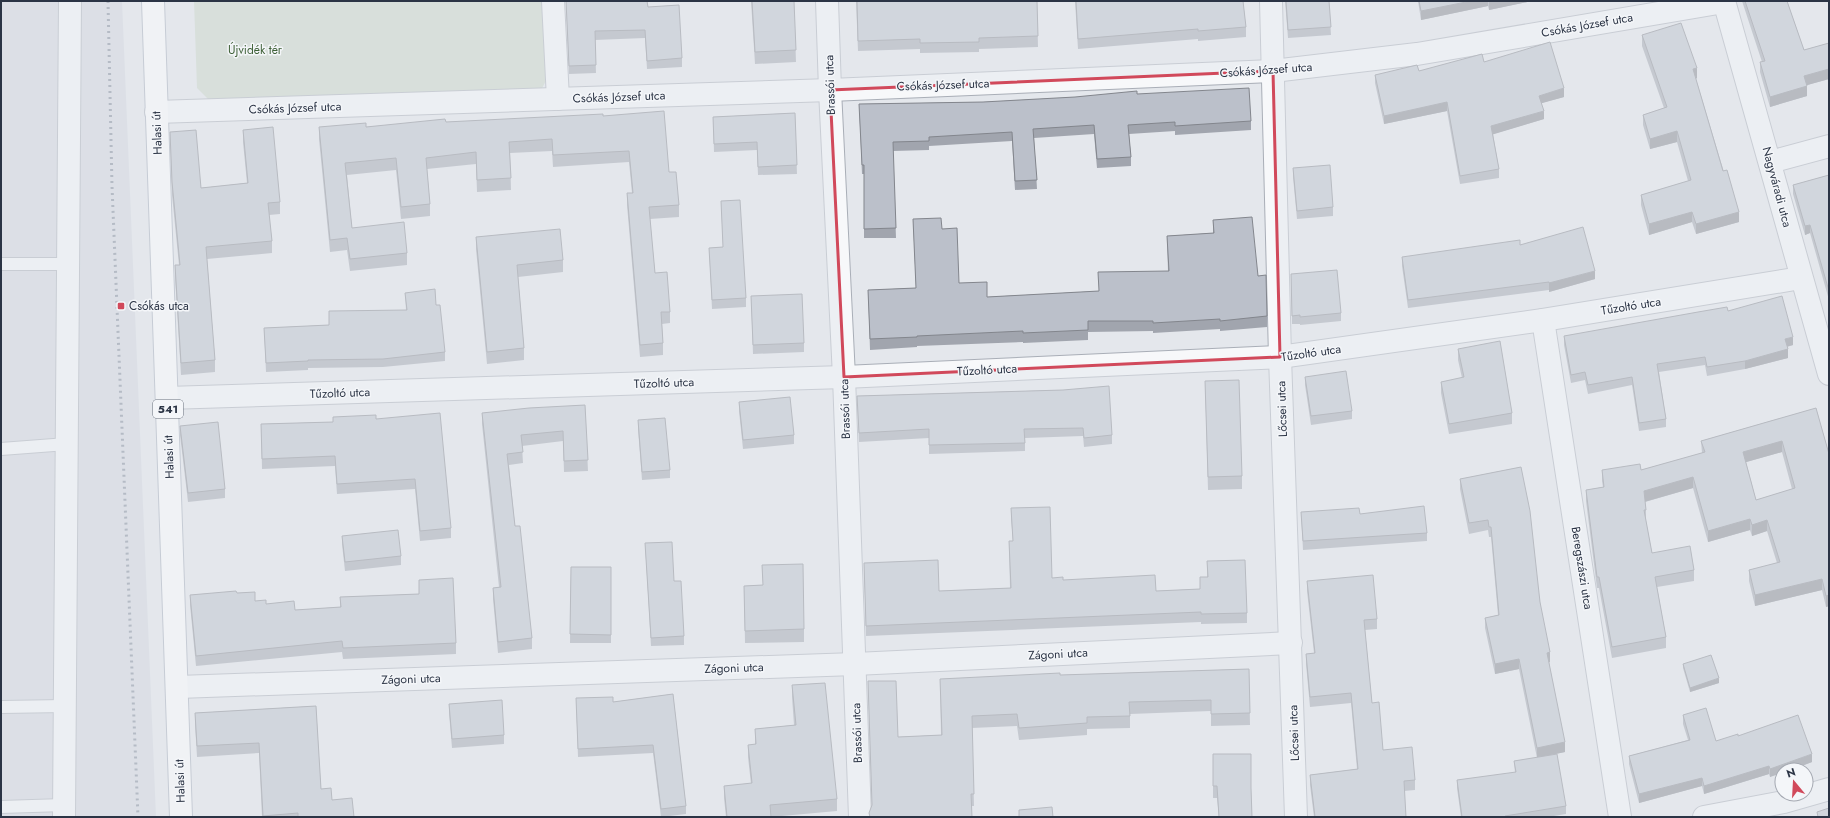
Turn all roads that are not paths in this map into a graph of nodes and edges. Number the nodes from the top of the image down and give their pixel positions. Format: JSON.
{"nodes":[{"id":1,"x":70,"y":1,"type":"edge"},
{"id":2,"x":153,"y":1,"type":"edge"},
{"id":3,"x":553,"y":1,"type":"edge"},
{"id":4,"x":827,"y":1,"type":"edge"},
{"id":5,"x":1271,"y":1,"type":"edge"},
{"id":6,"x":1724,"y":2,"type":"edge"},
{"id":7,"x":1273,"y":71,"type":"junction"},
{"id":8,"x":830,"y":90,"type":"junction"},
{"id":9,"x":558,"y":99,"type":"junction"},
{"id":10,"x":156,"y":112,"type":"junction"},
{"id":11,"x":1829,"y":146,"type":"edge"},
{"id":12,"x":1770,"y":162,"type":"junction"},
{"id":13,"x":1,"y":264,"type":"edge"},
{"id":14,"x":68,"y":264,"type":"junction"},
{"id":15,"x":1801,"y":278,"type":"junction"},
{"id":16,"x":1543,"y":320,"type":"junction"},
{"id":17,"x":1280,"y":358,"type":"junction"},
{"id":18,"x":1829,"y":374,"type":"edge"},
{"id":19,"x":844,"y":377,"type":"junction"},
{"id":20,"x":167,"y":398,"type":"junction"},
{"id":21,"x":67,"y":444,"type":"junction"},
{"id":22,"x":1,"y":449,"type":"edge"},
{"id":23,"x":1291,"y":643,"type":"junction"},
{"id":24,"x":855,"y":664,"type":"junction"},
{"id":25,"x":178,"y":687,"type":"junction"},
{"id":26,"x":65,"y":706,"type":"junction"},
{"id":27,"x":1,"y":707,"type":"edge"},
{"id":28,"x":1829,"y":789,"type":"edge"},
{"id":29,"x":1,"y":807,"type":"edge"},
{"id":30,"x":64,"y":811,"type":"edge"},
{"id":31,"x":182,"y":817,"type":"edge"},
{"id":32,"x":860,"y":817,"type":"edge"},
{"id":33,"x":1296,"y":817,"type":"edge"},
{"id":34,"x":1620,"y":817,"type":"edge"},
{"id":35,"x":1704,"y":817,"type":"edge"}],
"edges":[{"from":1,"to":14,"type":"street"},
{"from":2,"to":10,"type":"main road","name":"Halasi út","number":"541"},
{"from":3,"to":9,"type":"street"},
{"from":4,"to":8,"type":"street","name":"Brassói utca"},
{"from":5,"to":7,"type":"street","name":"Lőcsei utca"},
{"from":6,"to":7,"type":"street","name":"Csókás József utca"},
{"from":6,"to":12,"type":"street","name":"Nagyváradi utca"},
{"from":7,"to":8,"type":"street","name":"Csókás József utca"},
{"from":7,"to":17,"type":"street","name":"Lőcsei utca"},
{"from":8,"to":9,"type":"street","name":"Csókás József utca"},
{"from":8,"to":19,"type":"street","name":"Brassói utca"},
{"from":9,"to":10,"type":"street","name":"Csókás József utca"},
{"from":10,"to":20,"type":"main road","name":"Halasi út","number":"541"},
{"from":11,"to":12,"type":"street"},
{"from":12,"to":15,"type":"street","name":"Nagyváradi utca"},
{"from":13,"to":14,"type":"lane"},
{"from":14,"to":21,"type":"street"},
{"from":15,"to":16,"type":"street","name":"Tűzoltó utca"},
{"from":15,"to":18,"type":"street","name":"Nagyváradi utca"},
{"from":16,"to":17,"type":"street","name":"Tűzoltó utca"},
{"from":16,"to":34,"type":"street","name":"Beregszászi utca"},
{"from":17,"to":19,"type":"street","name":"Tűzoltó utca"},
{"from":17,"to":23,"type":"street","name":"Lőcsei utca"},
{"from":19,"to":20,"type":"street","name":"Tűzoltó utca"},
{"from":19,"to":24,"type":"street","name":"Brassói utca"},
{"from":20,"to":25,"type":"main road","name":"Halasi út","number":"541"},
{"from":21,"to":22,"type":"lane"},
{"from":21,"to":26,"type":"street"},
{"from":23,"to":24,"type":"street","name":"Zágoni utca"},
{"from":23,"to":33,"type":"street","name":"Lőcsei utca"},
{"from":24,"to":25,"type":"street","name":"Zágoni utca"},
{"from":24,"to":32,"type":"street","name":"Brassói utca"},
{"from":25,"to":31,"type":"main road","name":"Halasi út","number":"541"},
{"from":26,"to":27,"type":"lane"},
{"from":26,"to":30,"type":"street"},
{"from":28,"to":35,"type":"street"},
{"from":29,"to":30,"type":"lane"}]}
